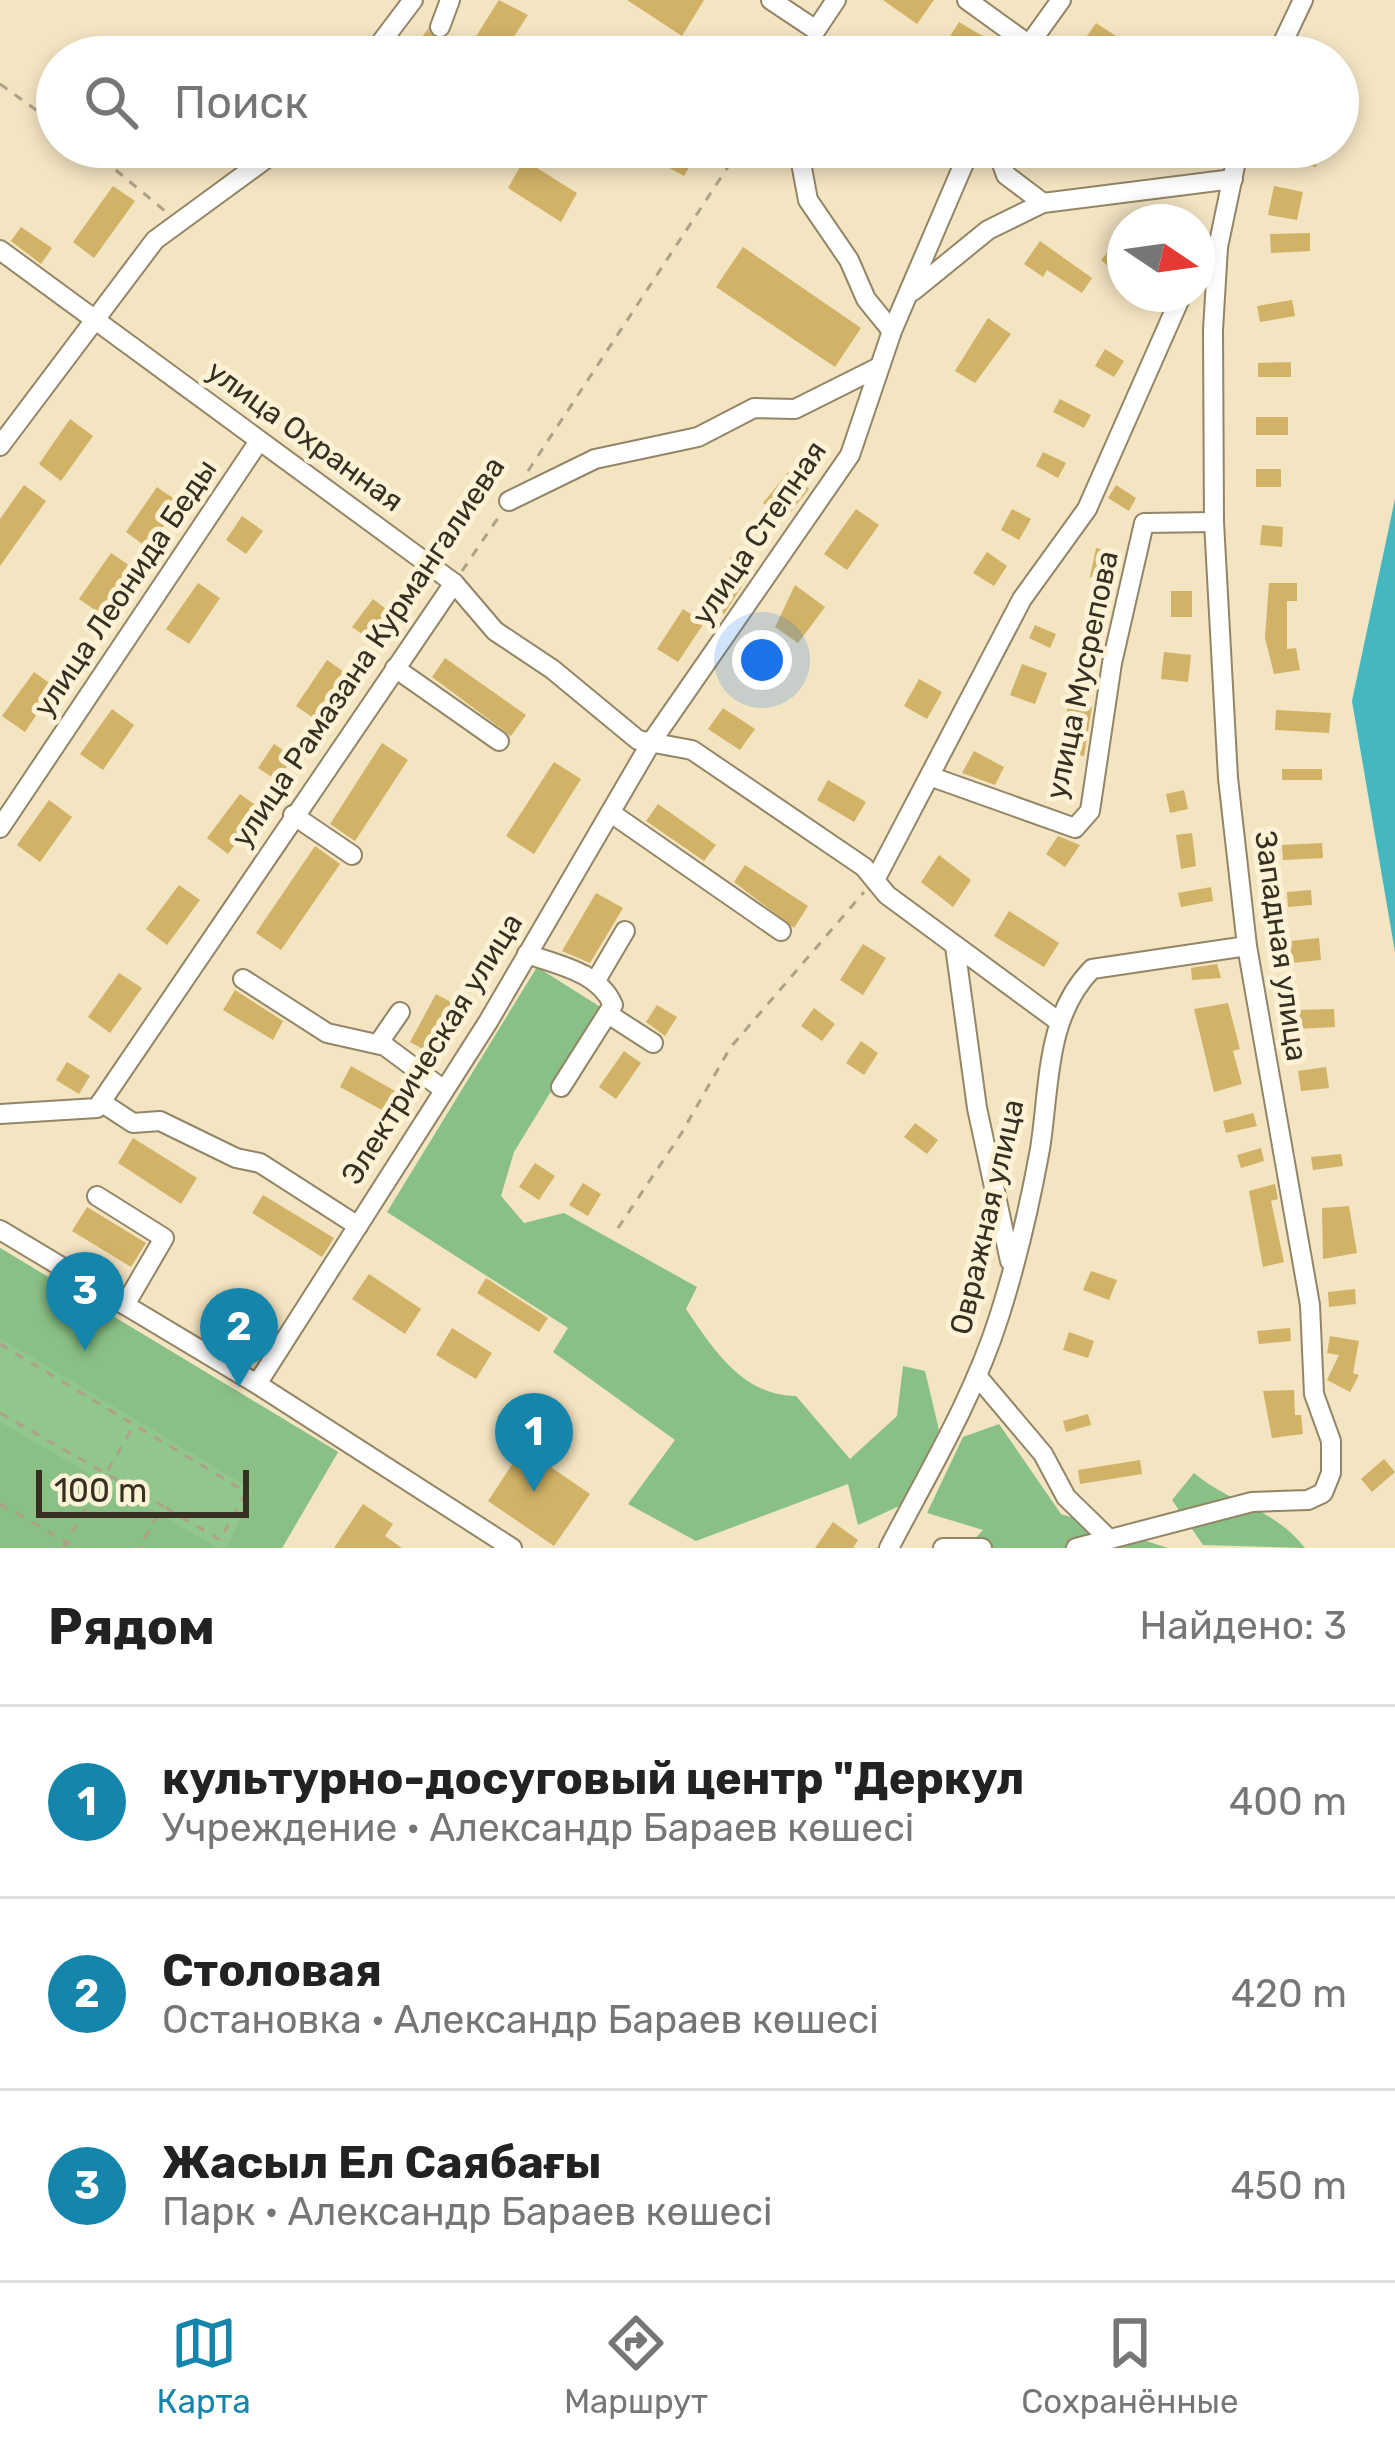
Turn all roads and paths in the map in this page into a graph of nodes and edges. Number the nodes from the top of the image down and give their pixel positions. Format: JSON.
{"nodes":[{"id":1,"x":413,"y":0,"type":"edge"},
{"id":2,"x":450,"y":0,"type":"edge"},
{"id":3,"x":771,"y":0,"type":"edge"},
{"id":4,"x":836,"y":0,"type":"edge"},
{"id":5,"x":967,"y":0,"type":"edge"},
{"id":6,"x":1061,"y":0,"type":"edge"},
{"id":7,"x":1303,"y":0,"type":"edge"},
{"id":8,"x":440,"y":27,"type":"tunnel mouth"},
{"id":9,"x":386,"y":36,"type":"edge"},
{"id":10,"x":1007,"y":36,"type":"edge"},
{"id":11,"x":1035,"y":36,"type":"edge"},
{"id":12,"x":1286,"y":36,"type":"edge"},
{"id":13,"x":0,"y":84,"type":"edge"},
{"id":14,"x":36,"y":110,"type":"edge"},
{"id":15,"x":115,"y":168,"type":"edge"},
{"id":16,"x":251,"y":168,"type":"edge"},
{"id":17,"x":727,"y":168,"type":"edge"},
{"id":18,"x":802,"y":168,"type":"edge"},
{"id":19,"x":962,"y":168,"type":"edge"},
{"id":20,"x":1003,"y":168,"type":"edge"},
{"id":21,"x":1235,"y":168,"type":"edge"},
{"id":22,"x":1233,"y":179,"type":"junction"},
{"id":23,"x":1043,"y":203,"type":"junction"},
{"id":24,"x":173,"y":222,"type":"junction"},
{"id":25,"x":1218,"y":248,"type":"junction"},
{"id":26,"x":1215,"y":249,"type":"edge"},
{"id":27,"x":0,"y":250,"type":"edge"},
{"id":28,"x":906,"y":297,"type":"junction"},
{"id":29,"x":1174,"y":312,"type":"edge"},
{"id":30,"x":92,"y":320,"type":"junction"},
{"id":31,"x":892,"y":331,"type":"junction"},
{"id":32,"x":879,"y":367,"type":"junction"},
{"id":33,"x":259,"y":441,"type":"junction"},
{"id":34,"x":0,"y":446,"type":"edge"},
{"id":35,"x":509,"y":501,"type":"junction"},
{"id":36,"x":1214,"y":522,"type":"junction"},
{"id":37,"x":454,"y":583,"type":"junction"},
{"id":38,"x":395,"y":668,"type":"junction"},
{"id":39,"x":499,"y":741,"type":"dead end"},
{"id":40,"x":652,"y":741,"type":"junction"},
{"id":41,"x":932,"y":777,"type":"junction"},
{"id":42,"x":611,"y":812,"type":"junction"},
{"id":43,"x":293,"y":815,"type":"junction"},
{"id":44,"x":0,"y":828,"type":"edge"},
{"id":45,"x":352,"y":855,"type":"dead end"},
{"id":46,"x":875,"y":880,"type":"junction"},
{"id":47,"x":625,"y":931,"type":"dead end"},
{"id":48,"x":781,"y":931,"type":"dead end"},
{"id":49,"x":955,"y":945,"type":"junction"},
{"id":50,"x":1247,"y":946,"type":"junction"},
{"id":51,"x":526,"y":954,"type":"junction"},
{"id":52,"x":243,"y":980,"type":"dead end"},
{"id":53,"x":595,"y":982,"type":"junction"},
{"id":54,"x":400,"y":1012,"type":"dead end"},
{"id":55,"x":608,"y":1014,"type":"junction"},
{"id":56,"x":1058,"y":1021,"type":"junction"},
{"id":57,"x":653,"y":1043,"type":"dead end"},
{"id":58,"x":378,"y":1044,"type":"junction"},
{"id":59,"x":561,"y":1087,"type":"dead end"},
{"id":60,"x":444,"y":1090,"type":"junction"},
{"id":61,"x":100,"y":1102,"type":"junction"},
{"id":62,"x":0,"y":1114,"type":"edge"},
{"id":63,"x":97,"y":1196,"type":"dead end"},
{"id":64,"x":358,"y":1226,"type":"junction"},
{"id":65,"x":617,"y":1228,"type":"dead end"},
{"id":66,"x":0,"y":1230,"type":"edge"},
{"id":67,"x":1011,"y":1265,"type":"junction"},
{"id":68,"x":125,"y":1305,"type":"junction"},
{"id":69,"x":0,"y":1344,"type":"edge"},
{"id":70,"x":978,"y":1376,"type":"junction"},
{"id":71,"x":257,"y":1384,"type":"junction"},
{"id":72,"x":0,"y":1413,"type":"edge"},
{"id":73,"x":134,"y":1425,"type":"junction"},
{"id":74,"x":108,"y":1475,"type":"junction"},
{"id":75,"x":0,"y":1504,"type":"edge"},
{"id":76,"x":163,"y":1506,"type":"junction"},
{"id":77,"x":1107,"y":1537,"type":"junction"},
{"id":78,"x":65,"y":1545,"type":"edge"},
{"id":79,"x":77,"y":1548,"type":"edge"},
{"id":80,"x":139,"y":1548,"type":"edge"},
{"id":81,"x":512,"y":1548,"type":"edge"},
{"id":82,"x":889,"y":1548,"type":"edge"},
{"id":83,"x":944,"y":1548,"type":"edge"},
{"id":84,"x":982,"y":1548,"type":"edge"},
{"id":85,"x":1076,"y":1548,"type":"edge"}],
"edges":[{"from":1,"to":9,"type":"street"},
{"from":2,"to":8,"type":"street"},
{"from":3,"to":4,"type":"street"},
{"from":5,"to":10,"type":"street"},
{"from":6,"to":11,"type":"street"},
{"from":7,"to":12,"type":"street"},
{"from":13,"to":14,"type":"path"},
{"from":15,"to":24,"type":"path"},
{"from":16,"to":24,"type":"street"},
{"from":17,"to":35,"type":"path","name":"улица Рамазана Курмангалиева"},
{"from":18,"to":31,"type":"street"},
{"from":19,"to":28,"type":"street","name":"улица Степная"},
{"from":20,"to":23,"type":"street"},
{"from":21,"to":22,"type":"street","name":"Западная улица"},
{"from":22,"to":23,"type":"street"},
{"from":22,"to":25,"type":"street","name":"Западная улица"},
{"from":23,"to":28,"type":"street"},
{"from":24,"to":30,"type":"street"},
{"from":25,"to":26,"type":"street"},
{"from":25,"to":36,"type":"street","name":"Западная улица"},
{"from":27,"to":30,"type":"street","name":"улица Охранная"},
{"from":28,"to":31,"type":"street","name":"улица Степная"},
{"from":29,"to":41,"type":"street"},
{"from":30,"to":33,"type":"street","name":"улица Охранная"},
{"from":30,"to":34,"type":"street"},
{"from":31,"to":32,"type":"street","name":"улица Степная"},
{"from":32,"to":35,"type":"street"},
{"from":32,"to":40,"type":"street","name":"улица Степная"},
{"from":33,"to":37,"type":"street","name":"улица Охранная"},
{"from":33,"to":44,"type":"street","name":"улица Леонида Беды"},
{"from":35,"to":37,"type":"path","name":"улица Рамазана Курмангалиева"},
{"from":36,"to":41,"type":"street","name":"улица Мусрепова"},
{"from":36,"to":50,"type":"street","name":"Западная улица"},
{"from":37,"to":38,"type":"street","name":"улица Рамазана Курмангалиева"},
{"from":37,"to":40,"type":"street","name":"улица Охранная"},
{"from":38,"to":39,"type":"street"},
{"from":38,"to":43,"type":"street","name":"улица Рамазана Курмангалиева"},
{"from":40,"to":42,"type":"street","name":"Электрическая улица"},
{"from":40,"to":46,"type":"street","name":"улица Охранная"},
{"from":41,"to":46,"type":"street"},
{"from":42,"to":48,"type":"street"},
{"from":42,"to":51,"type":"street","name":"Электрическая улица"},
{"from":43,"to":45,"type":"street"},
{"from":43,"to":61,"type":"street","name":"улица Рамазана Курмангалиева"},
{"from":46,"to":49,"type":"street","name":"улица Охранная"},
{"from":46,"to":65,"type":"path"},
{"from":47,"to":53,"type":"street"},
{"from":49,"to":56,"type":"street","name":"улица Охранная"},
{"from":49,"to":67,"type":"street"},
{"from":50,"to":56,"type":"street"},
{"from":50,"to":77,"type":"street","name":"Западная улица"},
{"from":51,"to":53,"type":"street"},
{"from":51,"to":60,"type":"street","name":"Электрическая улица"},
{"from":52,"to":58,"type":"street"},
{"from":53,"to":55,"type":"street"},
{"from":54,"to":58,"type":"street"},
{"from":55,"to":57,"type":"street"},
{"from":55,"to":59,"type":"street"},
{"from":56,"to":67,"type":"street","name":"Овражная улица"},
{"from":58,"to":60,"type":"street"},
{"from":60,"to":64,"type":"street","name":"Электрическая улица"},
{"from":61,"to":62,"type":"street"},
{"from":61,"to":64,"type":"street"},
{"from":63,"to":68,"type":"street"},
{"from":64,"to":71,"type":"street","name":"Электрическая улица"},
{"from":66,"to":68,"type":"street"},
{"from":67,"to":70,"type":"street","name":"Овражная улица"},
{"from":68,"to":71,"type":"street"},
{"from":69,"to":73,"type":"path"},
{"from":70,"to":77,"type":"street"},
{"from":70,"to":82,"type":"street","name":"Овражная улица"},
{"from":71,"to":81,"type":"street"},
{"from":72,"to":74,"type":"path"},
{"from":73,"to":74,"type":"path"},
{"from":73,"to":76,"type":"path"},
{"from":74,"to":76,"type":"path"},
{"from":74,"to":78,"type":"path"},
{"from":75,"to":78,"type":"path"},
{"from":76,"to":80,"type":"path"},
{"from":77,"to":85,"type":"street","name":"Западная улица"},
{"from":78,"to":79,"type":"path"},
{"from":83,"to":84,"type":"street"}]}
